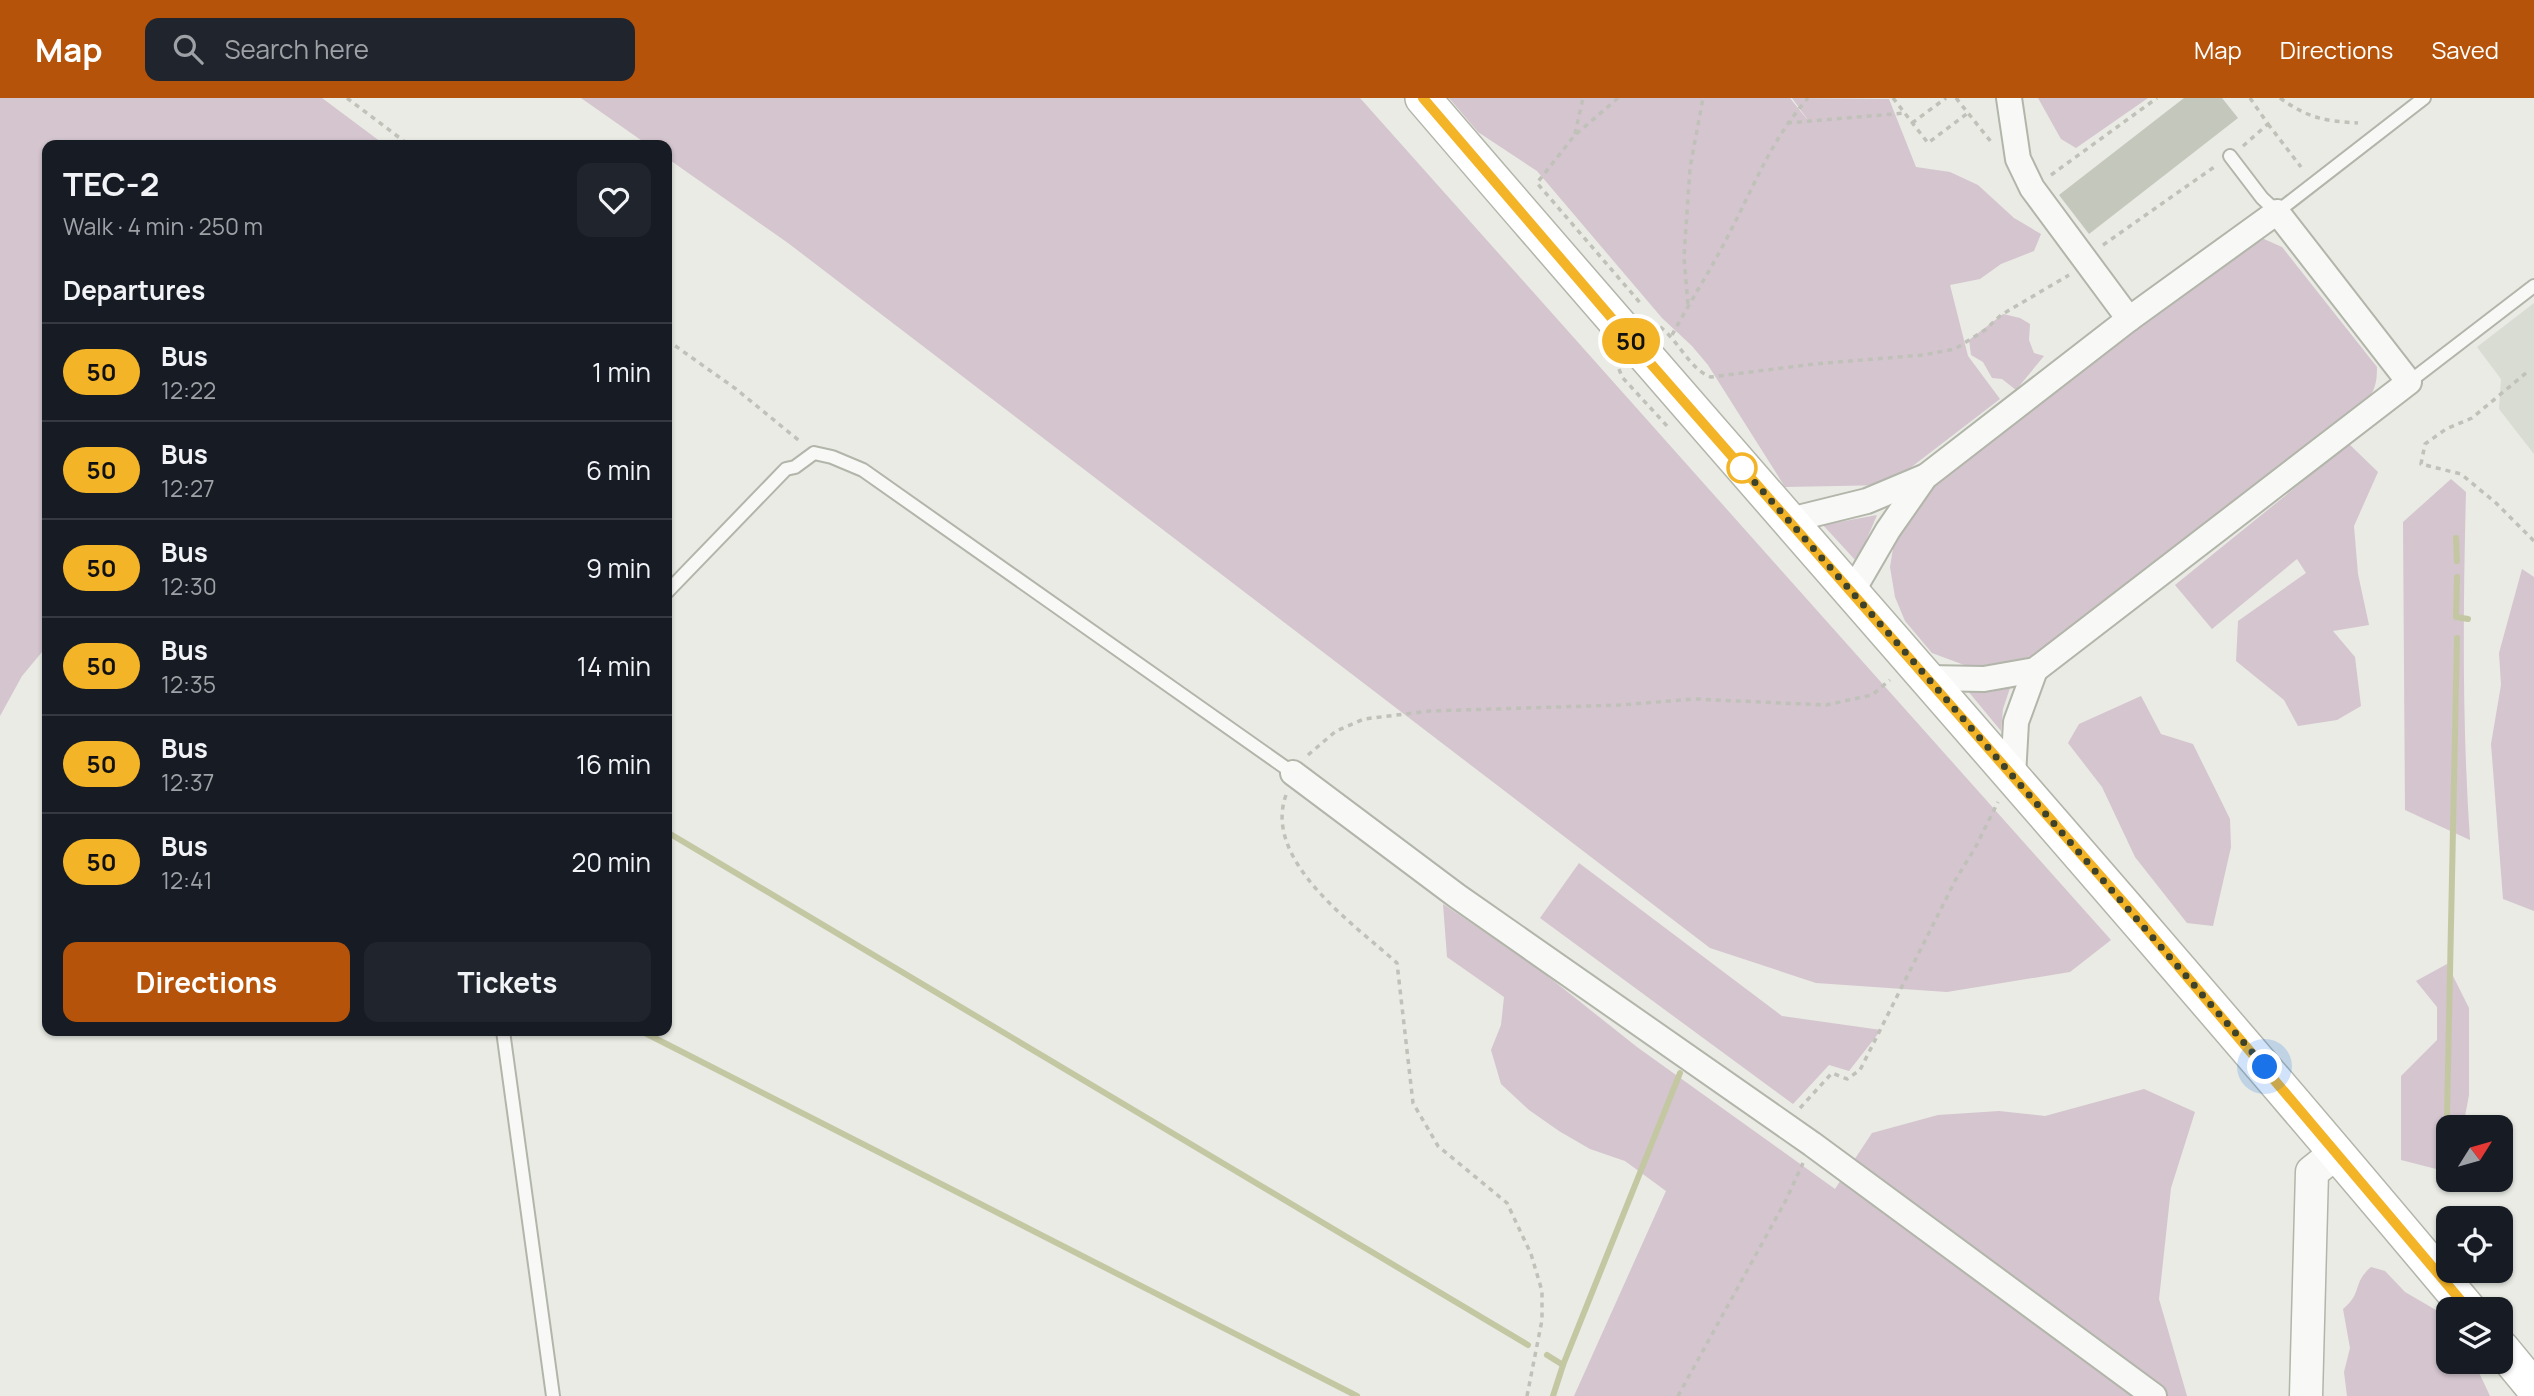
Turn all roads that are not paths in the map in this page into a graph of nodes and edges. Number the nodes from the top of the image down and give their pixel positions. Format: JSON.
{"nodes":[{"id":1,"x":1423,"y":98,"type":"edge"},
{"id":2,"x":2009,"y":98,"type":"edge"},
{"id":3,"x":2424,"y":98,"type":"edge"},
{"id":4,"x":2230,"y":156,"type":"road end"},
{"id":5,"x":2277,"y":212,"type":"junction"},
{"id":6,"x":2534,"y":286,"type":"edge"},
{"id":7,"x":2129,"y":319,"type":"junction"},
{"id":8,"x":2409,"y":382,"type":"junction"},
{"id":9,"x":1925,"y":477,"type":"junction"},
{"id":10,"x":1790,"y":520,"type":"junction"},
{"id":11,"x":672,"y":587,"type":"edge"},
{"id":12,"x":1852,"y":592,"type":"junction"},
{"id":13,"x":1921,"y":670,"type":"junction"},
{"id":14,"x":2035,"y":670,"type":"junction"},
{"id":15,"x":1293,"y":774,"type":"joint"},
{"id":16,"x":2012,"y":776,"type":"junction"},
{"id":17,"x":504,"y":1036,"type":"edge"},
{"id":18,"x":2337,"y":1152,"type":"junction"},
{"id":19,"x":2458,"y":1297,"type":"edge"},
{"id":20,"x":2513,"y":1363,"type":"edge"},
{"id":21,"x":2534,"y":1388,"type":"edge"},
{"id":22,"x":553,"y":1396,"type":"edge"},
{"id":23,"x":2154,"y":1396,"type":"edge"},
{"id":24,"x":2306,"y":1396,"type":"edge"}],
"edges":[{"from":1,"to":10,"type":"main road"},
{"from":2,"to":7,"type":"street"},
{"from":3,"to":5,"type":"lane"},
{"from":4,"to":5,"type":"lane"},
{"from":5,"to":7,"type":"street"},
{"from":5,"to":8,"type":"street"},
{"from":6,"to":8,"type":"lane"},
{"from":7,"to":9,"type":"street"},
{"from":8,"to":14,"type":"street"},
{"from":9,"to":10,"type":"street"},
{"from":9,"to":12,"type":"street"},
{"from":10,"to":12,"type":"main road"},
{"from":11,"to":15,"type":"lane"},
{"from":12,"to":13,"type":"main road"},
{"from":13,"to":14,"type":"street"},
{"from":13,"to":16,"type":"main road"},
{"from":14,"to":16,"type":"street"},
{"from":15,"to":23,"type":"street"},
{"from":16,"to":18,"type":"main road"},
{"from":17,"to":22,"type":"lane"},
{"from":18,"to":19,"type":"main road"},
{"from":18,"to":24,"type":"street"},
{"from":20,"to":21,"type":"main road"}]}
